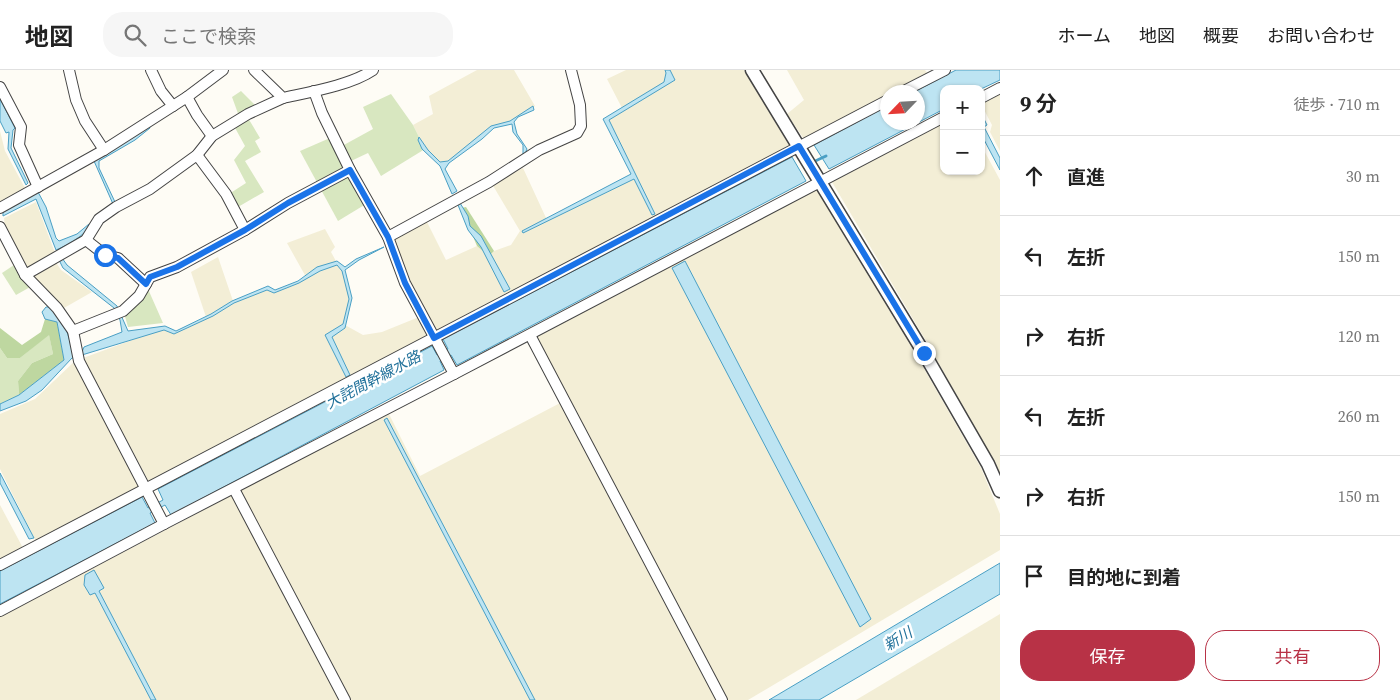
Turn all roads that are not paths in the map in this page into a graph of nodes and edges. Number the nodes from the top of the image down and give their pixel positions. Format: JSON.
{"nodes":[{"id":1,"x":69,"y":70,"type":"edge"},
{"id":2,"x":151,"y":70,"type":"edge"},
{"id":3,"x":223,"y":70,"type":"edge"},
{"id":4,"x":254,"y":70,"type":"edge"},
{"id":5,"x":373,"y":70,"type":"edge"},
{"id":6,"x":570,"y":70,"type":"edge"},
{"id":7,"x":752,"y":70,"type":"edge"},
{"id":8,"x":945,"y":70,"type":"edge"},
{"id":9,"x":916,"y":85,"type":"edge"},
{"id":10,"x":0,"y":87,"type":"edge"},
{"id":11,"x":1000,"y":88,"type":"edge"},
{"id":12,"x":314,"y":91,"type":"junction"},
{"id":13,"x":985,"y":96,"type":"edge"},
{"id":14,"x":188,"y":97,"type":"junction"},
{"id":15,"x":283,"y":98,"type":"junction"},
{"id":16,"x":880,"y":104,"type":"edge"},
{"id":17,"x":173,"y":106,"type":"junction"},
{"id":18,"x":940,"y":119,"type":"edge"},
{"id":19,"x":212,"y":136,"type":"junction"},
{"id":20,"x":799,"y":146,"type":"junction"},
{"id":21,"x":104,"y":150,"type":"junction"},
{"id":22,"x":197,"y":155,"type":"junction"},
{"id":23,"x":350,"y":170,"type":"junction"},
{"id":24,"x":821,"y":181,"type":"junction"},
{"id":25,"x":38,"y":187,"type":"junction"},
{"id":26,"x":0,"y":208,"type":"edge"},
{"id":27,"x":0,"y":227,"type":"edge"},
{"id":28,"x":245,"y":230,"type":"junction"},
{"id":29,"x":388,"y":237,"type":"junction"},
{"id":30,"x":86,"y":240,"type":"junction"},
{"id":31,"x":25,"y":275,"type":"junction"},
{"id":32,"x":146,"y":284,"type":"junction"},
{"id":33,"x":72,"y":331,"type":"junction"},
{"id":34,"x":530,"y":335,"type":"junction"},
{"id":35,"x":434,"y":338,"type":"junction"},
{"id":36,"x":454,"y":374,"type":"junction"},
{"id":37,"x":146,"y":489,"type":"junction"},
{"id":38,"x":234,"y":489,"type":"junction"},
{"id":39,"x":1000,"y":491,"type":"edge"},
{"id":40,"x":164,"y":524,"type":"junction"},
{"id":41,"x":0,"y":565,"type":"edge"},
{"id":42,"x":0,"y":611,"type":"edge"},
{"id":43,"x":345,"y":700,"type":"edge"},
{"id":44,"x":722,"y":700,"type":"edge"}],
"edges":[{"from":1,"to":21,"type":"street"},
{"from":2,"to":17,"type":"street"},
{"from":3,"to":14,"type":"street"},
{"from":4,"to":15,"type":"street"},
{"from":5,"to":12,"type":"street"},
{"from":6,"to":29,"type":"street"},
{"from":7,"to":20,"type":"street"},
{"from":8,"to":9,"type":"street"},
{"from":10,"to":25,"type":"street"},
{"from":11,"to":13,"type":"street"},
{"from":12,"to":15,"type":"street"},
{"from":12,"to":23,"type":"street"},
{"from":14,"to":17,"type":"street"},
{"from":14,"to":19,"type":"street"},
{"from":15,"to":19,"type":"street"},
{"from":16,"to":20,"type":"street"},
{"from":17,"to":21,"type":"street"},
{"from":18,"to":24,"type":"street"},
{"from":19,"to":22,"type":"street"},
{"from":20,"to":24,"type":"street"},
{"from":20,"to":35,"type":"street"},
{"from":21,"to":25,"type":"street"},
{"from":22,"to":28,"type":"street"},
{"from":22,"to":30,"type":"street"},
{"from":23,"to":28,"type":"street"},
{"from":23,"to":29,"type":"street"},
{"from":24,"to":34,"type":"street"},
{"from":24,"to":39,"type":"street"},
{"from":25,"to":26,"type":"street"},
{"from":27,"to":31,"type":"street"},
{"from":28,"to":32,"type":"street"},
{"from":29,"to":35,"type":"street"},
{"from":30,"to":31,"type":"street"},
{"from":30,"to":32,"type":"street"},
{"from":31,"to":33,"type":"street"},
{"from":32,"to":33,"type":"street"},
{"from":33,"to":37,"type":"street"},
{"from":34,"to":36,"type":"street"},
{"from":34,"to":44,"type":"street"},
{"from":35,"to":36,"type":"street"},
{"from":35,"to":37,"type":"street"},
{"from":36,"to":38,"type":"street"},
{"from":37,"to":40,"type":"street"},
{"from":37,"to":41,"type":"street"},
{"from":38,"to":40,"type":"street"},
{"from":38,"to":43,"type":"street"},
{"from":40,"to":42,"type":"street"}]}
